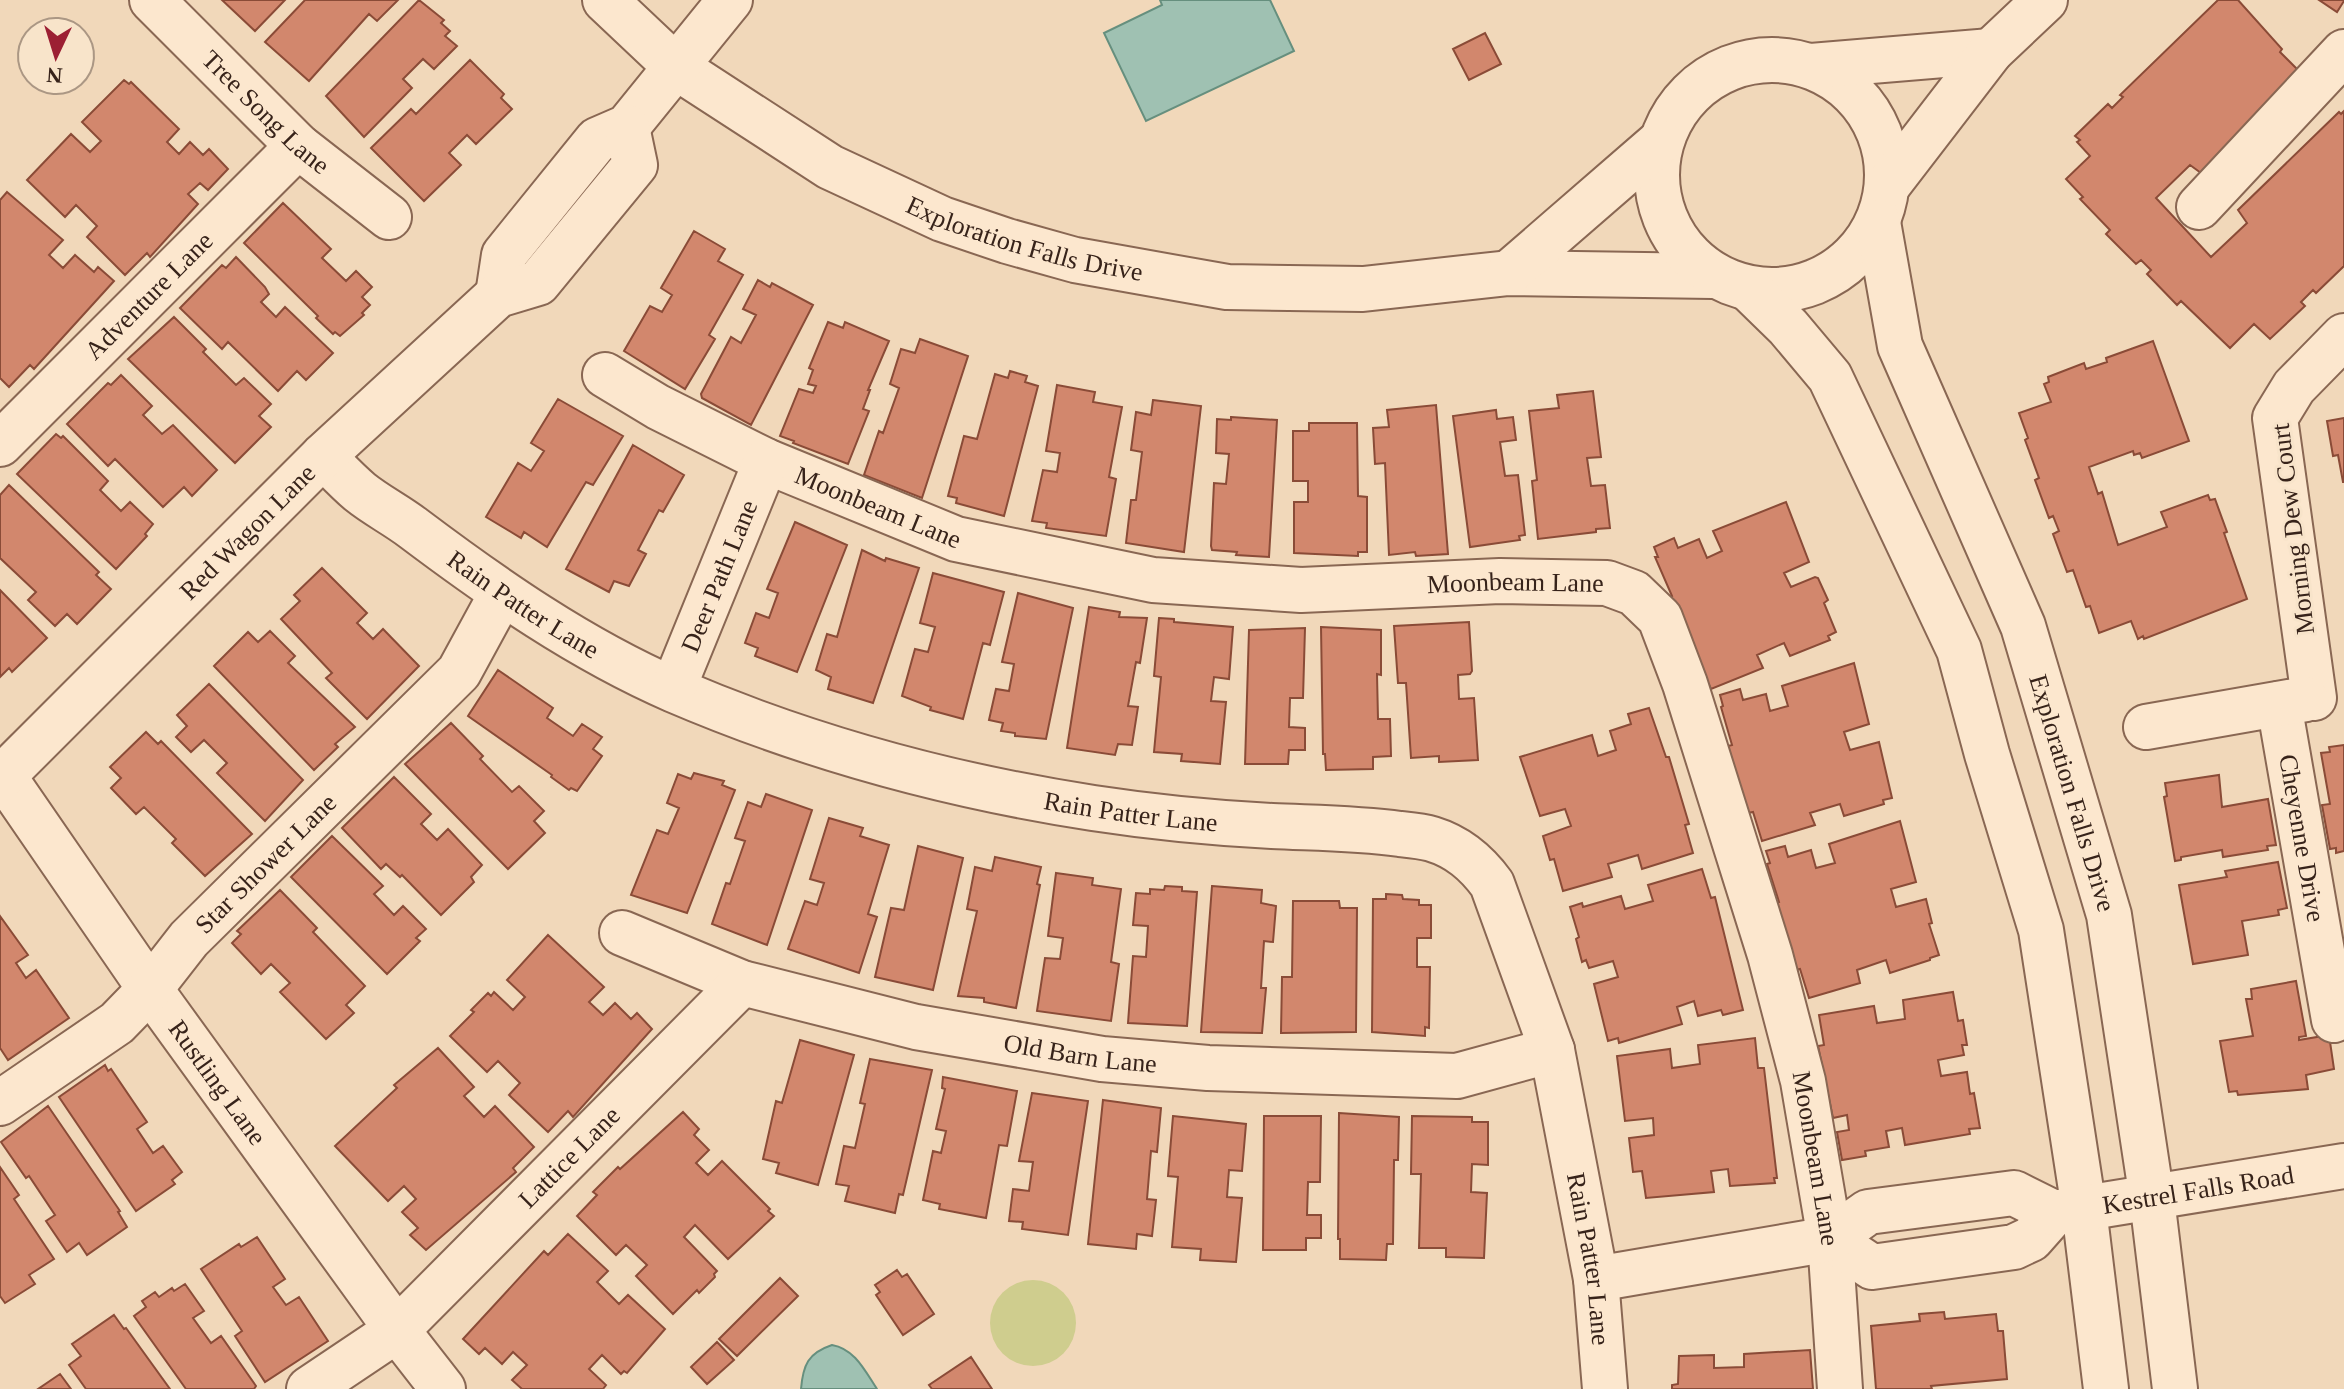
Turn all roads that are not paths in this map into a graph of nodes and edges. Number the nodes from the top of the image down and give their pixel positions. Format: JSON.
{"nodes":[{"id":1,"x":152,"y":0,"type":"edge"},
{"id":2,"x":605,"y":0,"type":"edge"},
{"id":3,"x":730,"y":0,"type":"edge"},
{"id":4,"x":2045,"y":0,"type":"edge"},
{"id":5,"x":1991,"y":51,"type":"junction"},
{"id":6,"x":2344,"y":53,"type":"edge"},
{"id":7,"x":1811,"y":66,"type":"junction"},
{"id":8,"x":676,"y":67,"type":"junction"},
{"id":9,"x":1660,"y":142,"type":"junction"},
{"id":10,"x":298,"y":146,"type":"junction"},
{"id":11,"x":1883,"y":204,"type":"junction"},
{"id":12,"x":2199,"y":207,"type":"dead end"},
{"id":13,"x":389,"y":217,"type":"dead end"},
{"id":14,"x":1509,"y":273,"type":"junction"},
{"id":15,"x":1731,"y":282,"type":"junction"},
{"id":16,"x":2344,"y":336,"type":"edge"},
{"id":17,"x":605,"y":375,"type":"dead end"},
{"id":18,"x":0,"y":444,"type":"edge"},
{"id":19,"x":323,"y":456,"type":"junction"},
{"id":20,"x":766,"y":461,"type":"junction"},
{"id":21,"x":502,"y":593,"type":"junction"},
{"id":22,"x":673,"y":689,"type":"junction"},
{"id":23,"x":2312,"y":698,"type":"edge"},
{"id":24,"x":2146,"y":727,"type":"dead end"},
{"id":25,"x":2,"y":773,"type":"edge"},
{"id":26,"x":622,"y":933,"type":"dead end"},
{"id":27,"x":742,"y":983,"type":"junction"},
{"id":28,"x":150,"y":989,"type":"junction"},
{"id":29,"x":2334,"y":1020,"type":"dead end"},
{"id":30,"x":1552,"y":1050,"type":"junction"},
{"id":31,"x":0,"y":1103,"type":"edge"},
{"id":32,"x":2344,"y":1166,"type":"edge"},
{"id":33,"x":2152,"y":1199,"type":"junction"},
{"id":34,"x":2069,"y":1211,"type":"junction"},
{"id":35,"x":1830,"y":1239,"type":"junction"},
{"id":36,"x":1596,"y":1279,"type":"junction"},
{"id":37,"x":397,"y":1330,"type":"junction"},
{"id":38,"x":309,"y":1389,"type":"edge"},
{"id":39,"x":443,"y":1389,"type":"edge"},
{"id":40,"x":1605,"y":1389,"type":"edge"},
{"id":41,"x":1840,"y":1389,"type":"edge"},
{"id":42,"x":2106,"y":1389,"type":"edge"},
{"id":43,"x":2175,"y":1389,"type":"edge"}],
"edges":[{"from":1,"to":10,"type":"street","name":"Tree Song Lane"},
{"from":2,"to":8,"type":"street","name":"Exploration Falls Drive"},
{"from":3,"to":8,"type":"street","name":"Red Wagon Lane"},
{"from":4,"to":5,"type":"street","name":"Exploration Falls Drive"},
{"from":5,"to":7,"type":"street","name":"Exploration Falls Drive"},
{"from":5,"to":11,"type":"street","name":"Exploration Falls Drive"},
{"from":6,"to":12,"type":"street"},
{"from":7,"to":9,"type":"street","name":"Exploration Falls Drive"},
{"from":7,"to":11,"type":"street","name":"Exploration Falls Drive"},
{"from":8,"to":14,"type":"street","name":"Exploration Falls Drive"},
{"from":8,"to":19,"type":"street","name":"Red Wagon Lane"},
{"from":9,"to":14,"type":"street","name":"Exploration Falls Drive"},
{"from":9,"to":15,"type":"street","name":"Exploration Falls Drive"},
{"from":10,"to":13,"type":"street","name":"Tree Song Lane"},
{"from":10,"to":18,"type":"street","name":"Adventure Lane"},
{"from":11,"to":15,"type":"street","name":"Exploration Falls Drive"},
{"from":11,"to":33,"type":"street","name":"Exploration Falls Drive"},
{"from":14,"to":15,"type":"street","name":"Exploration Falls Drive"},
{"from":15,"to":34,"type":"street","name":"Exploration Falls Drive"},
{"from":16,"to":23,"type":"street","name":"Morning Dew Court"},
{"from":17,"to":20,"type":"street","name":"Moonbeam Lane"},
{"from":19,"to":21,"type":"street","name":"Rain Patter Lane"},
{"from":19,"to":25,"type":"street","name":"Red Wagon Lane"},
{"from":20,"to":22,"type":"street","name":"Deer Path Lane"},
{"from":20,"to":35,"type":"street","name":"Moonbeam Lane"},
{"from":21,"to":22,"type":"street","name":"Rain Patter Lane"},
{"from":21,"to":28,"type":"street","name":"Star Shower Lane"},
{"from":22,"to":30,"type":"street","name":"Rain Patter Lane"},
{"from":23,"to":24,"type":"street"},
{"from":23,"to":29,"type":"street","name":"Cheyenne Drive"},
{"from":25,"to":28,"type":"street","name":"Rustling Lane"},
{"from":26,"to":27,"type":"street","name":"Old Barn Lane"},
{"from":27,"to":30,"type":"street","name":"Old Barn Lane"},
{"from":27,"to":37,"type":"street","name":"Lattice Lane"},
{"from":28,"to":31,"type":"street","name":"Star Shower Lane"},
{"from":28,"to":37,"type":"street","name":"Rustling Lane"},
{"from":30,"to":36,"type":"street","name":"Rain Patter Lane"},
{"from":32,"to":33,"type":"street","name":"Kestrel Falls Road"},
{"from":33,"to":34,"type":"street","name":"Kestrel Falls Road"},
{"from":33,"to":43,"type":"street","name":"Exploration Falls Drive"},
{"from":34,"to":35,"type":"street"},
{"from":34,"to":42,"type":"street","name":"Exploration Falls Drive"},
{"from":35,"to":36,"type":"street"},
{"from":35,"to":41,"type":"street","name":"Moonbeam Lane"},
{"from":36,"to":40,"type":"street","name":"Rain Patter Lane"},
{"from":37,"to":38,"type":"street","name":"Lattice Lane"},
{"from":37,"to":39,"type":"street","name":"Rustling Lane"}]}
